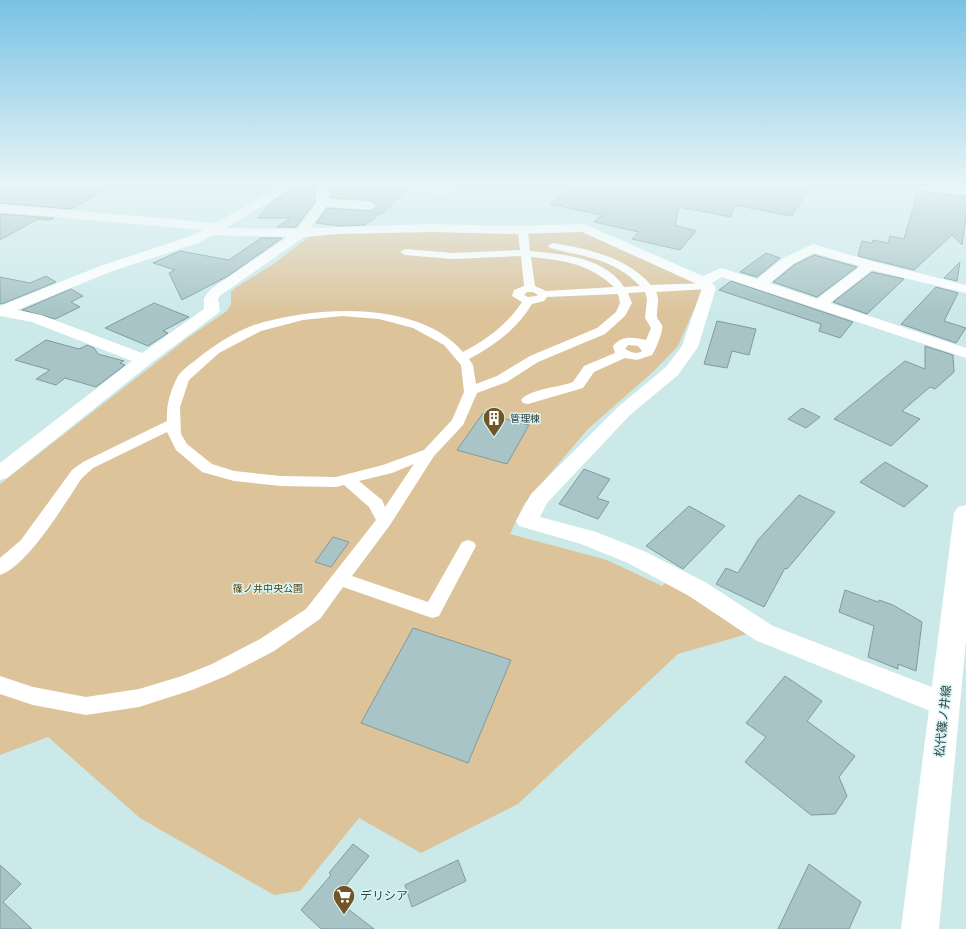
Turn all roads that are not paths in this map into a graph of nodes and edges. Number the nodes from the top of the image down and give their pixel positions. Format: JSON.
{"nodes":[{"id":1,"x":197,"y":227,"type":"edge"},
{"id":2,"x":217,"y":227,"type":"edge"},
{"id":3,"x":305,"y":227,"type":"edge"},
{"id":4,"x":214,"y":229,"type":"junction"},
{"id":5,"x":523,"y":232,"type":"dead end"},
{"id":6,"x":300,"y":234,"type":"junction"},
{"id":7,"x":525,"y":248,"type":"junction"},
{"id":8,"x":406,"y":252,"type":"dead end"},
{"id":9,"x":870,"y":265,"type":"junction"},
{"id":10,"x":705,"y":284,"type":"junction"},
{"id":11,"x":760,"y":284,"type":"junction"},
{"id":12,"x":530,"y":288,"type":"junction"},
{"id":13,"x":648,"y":289,"type":"junction"},
{"id":14,"x":966,"y":289,"type":"edge"},
{"id":15,"x":621,"y":290,"type":"junction"},
{"id":16,"x":544,"y":294,"type":"junction"},
{"id":17,"x":528,"y":301,"type":"junction"},
{"id":18,"x":820,"y":304,"type":"junction"},
{"id":19,"x":0,"y":311,"type":"edge"},
{"id":20,"x":966,"y":353,"type":"edge"},
{"id":21,"x":461,"y":358,"type":"junction"},
{"id":22,"x":144,"y":360,"type":"junction"},
{"id":23,"x":471,"y":391,"type":"junction"},
{"id":24,"x":528,"y":400,"type":"dead end"},
{"id":25,"x":174,"y":423,"type":"junction"},
{"id":26,"x":429,"y":453,"type":"junction"},
{"id":27,"x":0,"y":473,"type":"edge"},
{"id":28,"x":346,"y":479,"type":"junction"},
{"id":29,"x":966,"y":513,"type":"edge"},
{"id":30,"x":384,"y":520,"type":"junction"},
{"id":31,"x":468,"y":546,"type":"dead end"},
{"id":32,"x":0,"y":568,"type":"edge"},
{"id":33,"x":340,"y":579,"type":"junction"},
{"id":34,"x":0,"y":685,"type":"edge"},
{"id":35,"x":945,"y":705,"type":"junction"},
{"id":36,"x":920,"y":929,"type":"edge"}],
"edges":[{"from":1,"to":4,"type":"street"},
{"from":2,"to":4,"type":"street"},
{"from":3,"to":6,"type":"street"},
{"from":4,"to":6,"type":"street"},
{"from":4,"to":19,"type":"street"},
{"from":5,"to":7,"type":"street"},
{"from":6,"to":10,"type":"street"},
{"from":6,"to":22,"type":"street"},
{"from":7,"to":8,"type":"street"},
{"from":7,"to":12,"type":"street"},
{"from":7,"to":13,"type":"street"},
{"from":7,"to":15,"type":"street"},
{"from":9,"to":11,"type":"street"},
{"from":9,"to":14,"type":"street"},
{"from":9,"to":18,"type":"street"},
{"from":10,"to":11,"type":"street"},
{"from":10,"to":13,"type":"street"},
{"from":10,"to":35,"type":"street"},
{"from":11,"to":18,"type":"street"},
{"from":12,"to":16,"type":"street"},
{"from":12,"to":17,"type":"street"},
{"from":13,"to":15,"type":"street"},
{"from":13,"to":24,"type":"street"},
{"from":15,"to":16,"type":"street"},
{"from":15,"to":23,"type":"street"},
{"from":16,"to":17,"type":"street"},
{"from":17,"to":21,"type":"street"},
{"from":18,"to":20,"type":"street"},
{"from":19,"to":22,"type":"street"},
{"from":21,"to":23,"type":"street"},
{"from":21,"to":25,"type":"street"},
{"from":22,"to":27,"type":"street"},
{"from":23,"to":26,"type":"street"},
{"from":25,"to":28,"type":"street"},
{"from":25,"to":32,"type":"street"},
{"from":26,"to":28,"type":"street"},
{"from":26,"to":30,"type":"street"},
{"from":28,"to":30,"type":"street"},
{"from":29,"to":35,"type":"main road","name":"松代篠ノ井線"},
{"from":30,"to":33,"type":"street"},
{"from":31,"to":33,"type":"street"},
{"from":33,"to":34,"type":"street"},
{"from":35,"to":36,"type":"main road","name":"松代篠ノ井線"}]}
